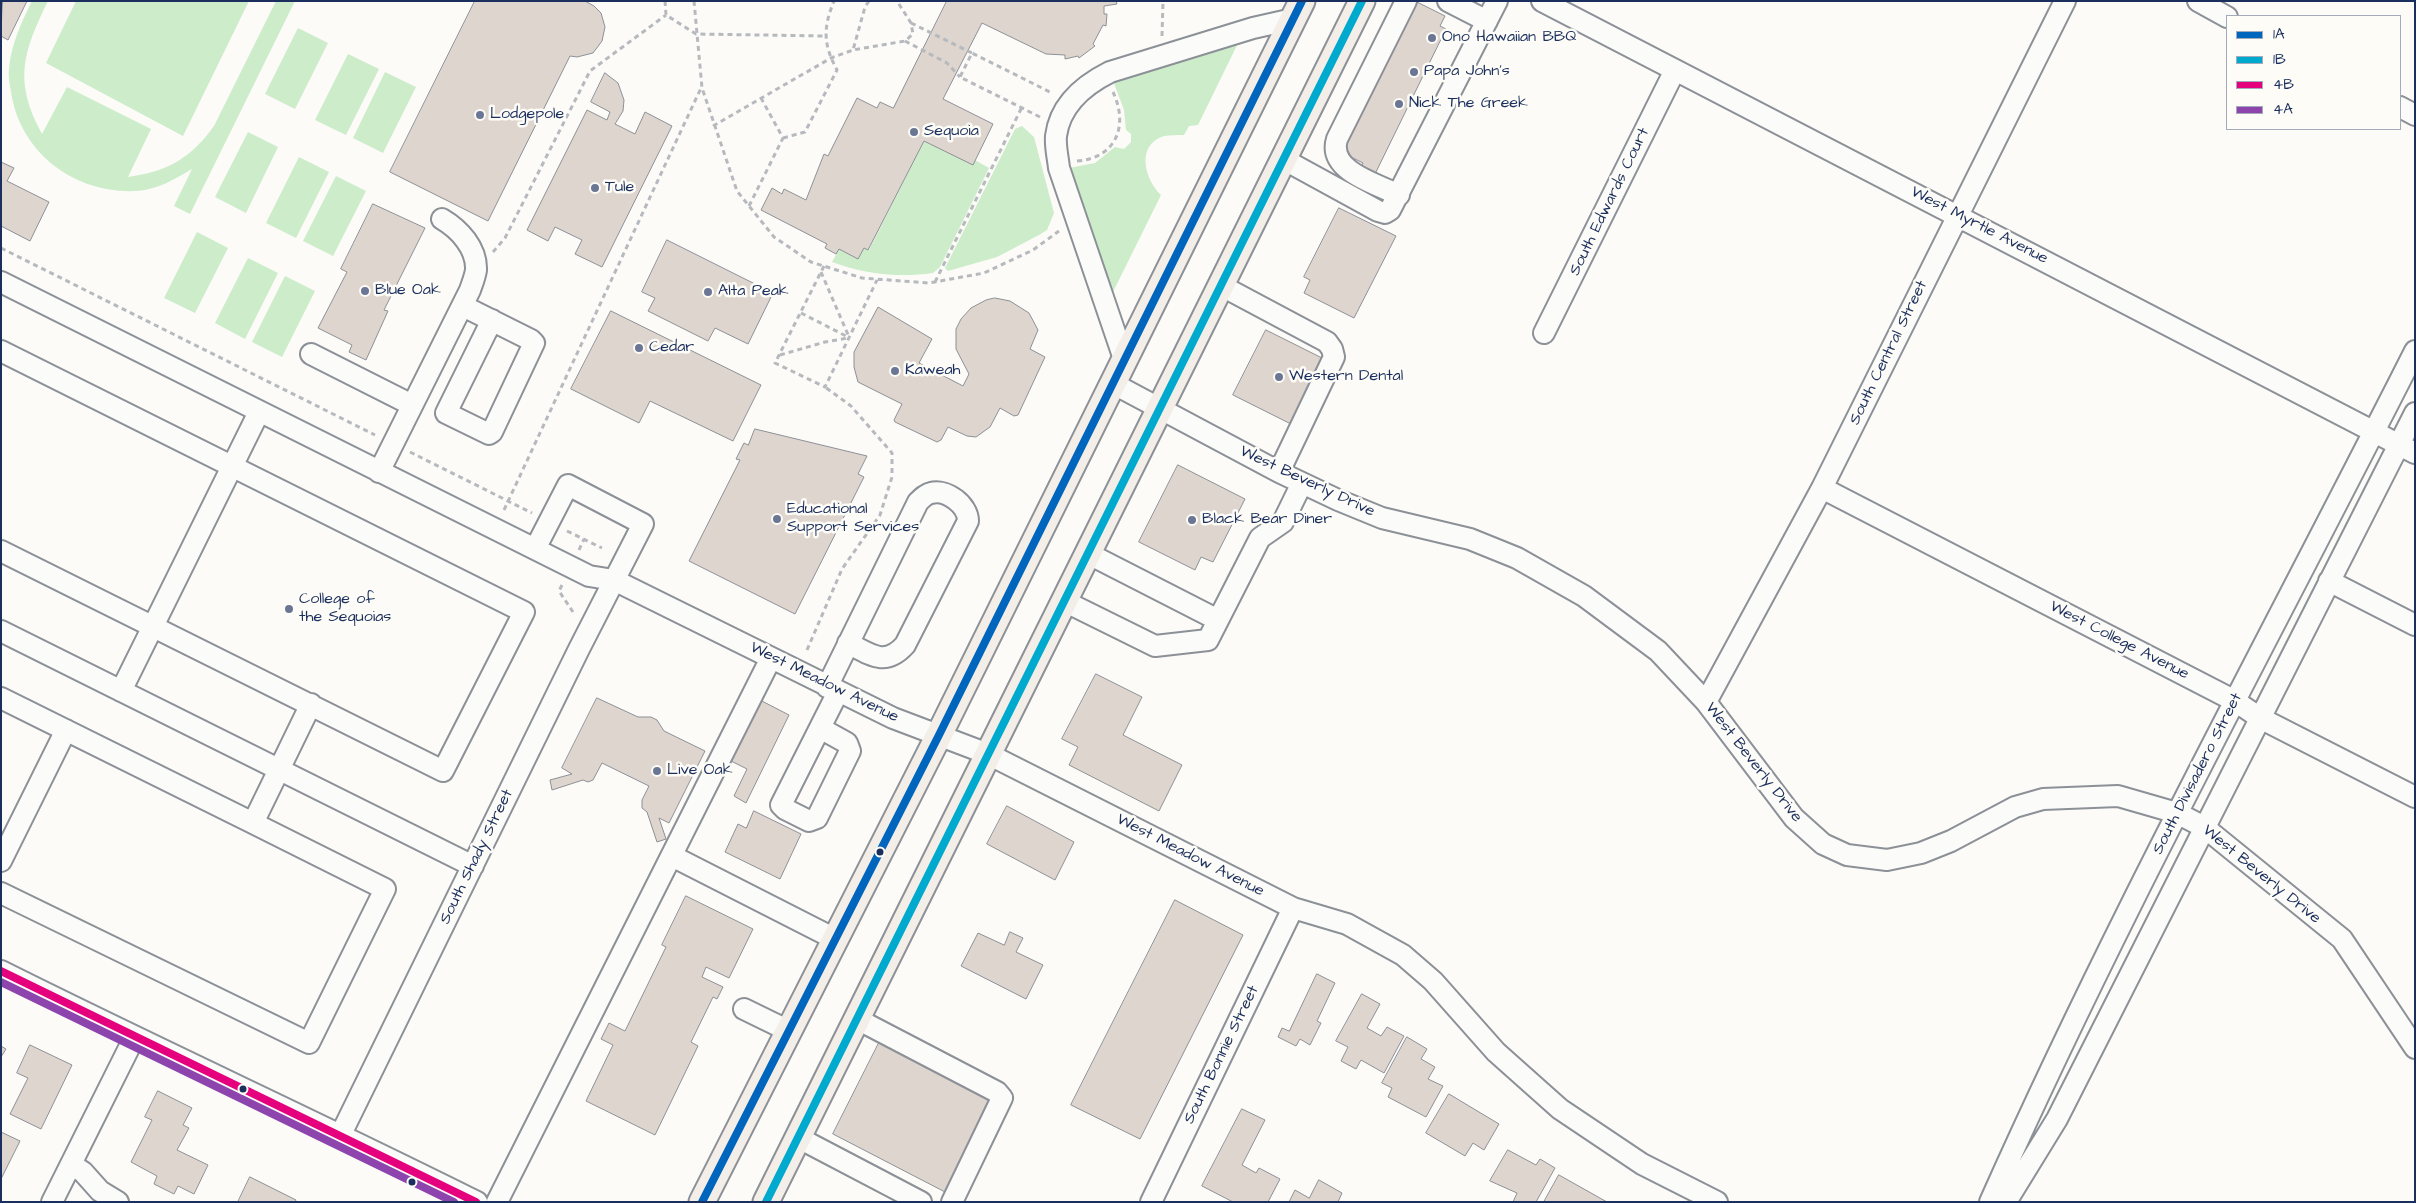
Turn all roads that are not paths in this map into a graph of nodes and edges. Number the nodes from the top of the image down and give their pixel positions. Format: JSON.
{"nodes":[{"id":1,"x":1362,"y":1,"type":"edge"},
{"id":2,"x":1406,"y":1,"type":"edge"},
{"id":3,"x":1448,"y":1,"type":"edge"},
{"id":4,"x":1497,"y":1,"type":"edge"},
{"id":5,"x":2065,"y":1,"type":"edge"},
{"id":6,"x":2198,"y":1,"type":"edge"},
{"id":7,"x":1545,"y":2,"type":"edge"},
{"id":8,"x":1298,"y":10,"type":"edge"},
{"id":9,"x":2226,"y":16,"type":"edge"},
{"id":10,"x":1487,"y":21,"type":"junction"},
{"id":11,"x":1675,"y":70,"type":"junction"},
{"id":12,"x":2401,"y":108,"type":"edge"},
{"id":13,"x":2415,"y":115,"type":"edge"},
{"id":14,"x":1283,"y":159,"type":"junction"},
{"id":15,"x":1397,"y":200,"type":"junction"},
{"id":16,"x":1957,"y":215,"type":"junction"},
{"id":17,"x":442,"y":218,"type":"dead end"},
{"id":18,"x":1,"y":282,"type":"edge"},
{"id":19,"x":1220,"y":285,"type":"junction"},
{"id":20,"x":462,"y":306,"type":"junction"},
{"id":21,"x":492,"y":320,"type":"junction"},
{"id":22,"x":1544,"y":333,"type":"dead end"},
{"id":23,"x":1,"y":351,"type":"edge"},
{"id":24,"x":2415,"y":351,"type":"edge"},
{"id":25,"x":311,"y":354,"type":"dead end"},
{"id":26,"x":1124,"y":359,"type":"junction"},
{"id":27,"x":1112,"y":383,"type":"junction"},
{"id":28,"x":414,"y":402,"type":"junction"},
{"id":29,"x":1159,"y":408,"type":"junction"},
{"id":30,"x":259,"y":412,"type":"junction"},
{"id":31,"x":446,"y":413,"type":"junction"},
{"id":32,"x":2415,"y":413,"type":"edge"},
{"id":33,"x":2374,"y":432,"type":"junction"},
{"id":34,"x":2407,"y":449,"type":"edge"},
{"id":35,"x":232,"y":467,"type":"junction"},
{"id":36,"x":379,"y":472,"type":"junction"},
{"id":37,"x":1279,"y":472,"type":"junction"},
{"id":38,"x":1302,"y":483,"type":"junction"},
{"id":39,"x":1822,"y":488,"type":"junction"},
{"id":40,"x":535,"y":549,"type":"junction"},
{"id":41,"x":1,"y":550,"type":"edge"},
{"id":42,"x":1087,"y":553,"type":"junction"},
{"id":43,"x":614,"y":580,"type":"junction"},
{"id":44,"x":2330,"y":581,"type":"junction"},
{"id":45,"x":1064,"y":602,"type":"junction"},
{"id":46,"x":1218,"y":620,"type":"junction"},
{"id":47,"x":2415,"y":625,"type":"edge"},
{"id":48,"x":152,"y":626,"type":"junction"},
{"id":49,"x":1,"y":631,"type":"edge"},
{"id":50,"x":848,"y":643,"type":"junction"},
{"id":51,"x":771,"y":658,"type":"junction"},
{"id":52,"x":833,"y":689,"type":"junction"},
{"id":53,"x":121,"y":691,"type":"junction"},
{"id":54,"x":1,"y":698,"type":"edge"},
{"id":55,"x":2236,"y":701,"type":"junction"},
{"id":56,"x":1706,"y":702,"type":"junction"},
{"id":57,"x":311,"y":704,"type":"junction"},
{"id":58,"x":2260,"y":718,"type":"junction"},
{"id":59,"x":820,"y":728,"type":"dead end"},
{"id":60,"x":66,"y":730,"type":"junction"},
{"id":61,"x":939,"y":734,"type":"junction"},
{"id":62,"x":988,"y":754,"type":"junction"},
{"id":63,"x":279,"y":770,"type":"junction"},
{"id":64,"x":2415,"y":797,"type":"edge"},
{"id":65,"x":2177,"y":813,"type":"junction"},
{"id":66,"x":253,"y":823,"type":"junction"},
{"id":67,"x":2204,"y":827,"type":"junction"},
{"id":68,"x":672,"y":856,"type":"junction"},
{"id":69,"x":1,"y":861,"type":"edge"},
{"id":70,"x":473,"y":866,"type":"junction"},
{"id":71,"x":1,"y":893,"type":"edge"},
{"id":72,"x":1293,"y":908,"type":"junction"},
{"id":73,"x":835,"y":939,"type":"junction"},
{"id":74,"x":1,"y":971,"type":"edge"},
{"id":75,"x":744,"y":1009,"type":"dead end"},
{"id":76,"x":857,"y":1019,"type":"junction"},
{"id":77,"x":789,"y":1031,"type":"junction"},
{"id":78,"x":134,"y":1038,"type":"junction"},
{"id":79,"x":2415,"y":1048,"type":"edge"},
{"id":80,"x":341,"y":1134,"type":"junction"},
{"id":81,"x":797,"y":1137,"type":"junction"},
{"id":82,"x":71,"y":1164,"type":"junction"},
{"id":83,"x":444,"y":1194,"type":"edge"},
{"id":84,"x":52,"y":1202,"type":"edge"},
{"id":85,"x":118,"y":1202,"type":"edge"},
{"id":86,"x":477,"y":1202,"type":"edge"},
{"id":87,"x":497,"y":1202,"type":"edge"},
{"id":88,"x":702,"y":1202,"type":"edge"},
{"id":89,"x":766,"y":1202,"type":"edge"},
{"id":90,"x":921,"y":1202,"type":"edge"},
{"id":91,"x":952,"y":1202,"type":"edge"},
{"id":92,"x":1151,"y":1202,"type":"edge"},
{"id":93,"x":1717,"y":1202,"type":"edge"},
{"id":94,"x":1990,"y":1202,"type":"edge"},
{"id":95,"x":2006,"y":1202,"type":"edge"}],
"edges":[{"from":1,"to":14,"type":"main road"},
{"from":2,"to":15,"type":"street"},
{"from":3,"to":10,"type":"street"},
{"from":4,"to":10,"type":"street"},
{"from":5,"to":16,"type":"street","name":"South Central Street"},
{"from":6,"to":9,"type":"street"},
{"from":7,"to":11,"type":"street","name":"West Myrtle Avenue"},
{"from":8,"to":26,"type":"main road"},
{"from":8,"to":26,"type":"street"},
{"from":10,"to":15,"type":"street"},
{"from":11,"to":16,"type":"street","name":"West Myrtle Avenue"},
{"from":11,"to":22,"type":"street","name":"South Edwards Court"},
{"from":12,"to":13,"type":"street"},
{"from":14,"to":15,"type":"street"},
{"from":14,"to":19,"type":"main road"},
{"from":16,"to":33,"type":"street","name":"West Myrtle Avenue"},
{"from":16,"to":39,"type":"street","name":"South Central Street"},
{"from":17,"to":20,"type":"street"},
{"from":18,"to":30,"type":"street","name":"West Meadow Avenue"},
{"from":19,"to":29,"type":"main road"},
{"from":19,"to":37,"type":"street"},
{"from":20,"to":21,"type":"street"},
{"from":20,"to":28,"type":"street"},
{"from":21,"to":31,"type":"street"},
{"from":21,"to":31,"type":"street"},
{"from":23,"to":35,"type":"street"},
{"from":24,"to":33,"type":"street","name":"South Divisadero Street"},
{"from":25,"to":28,"type":"street"},
{"from":26,"to":27,"type":"main road"},
{"from":27,"to":29,"type":"street","name":"West Beverly Drive"},
{"from":27,"to":61,"type":"main road"},
{"from":28,"to":31,"type":"street"},
{"from":28,"to":36,"type":"street"},
{"from":29,"to":37,"type":"street","name":"West Beverly Drive"},
{"from":29,"to":42,"type":"main road"},
{"from":30,"to":35,"type":"street"},
{"from":30,"to":36,"type":"street","name":"West Meadow Avenue"},
{"from":32,"to":34,"type":"street","name":"South Divisadero Street"},
{"from":33,"to":34,"type":"street","name":"West Myrtle Avenue"},
{"from":33,"to":55,"type":"street","name":"South Divisadero Street"},
{"from":34,"to":44,"type":"street","name":"South Divisadero Street"},
{"from":35,"to":48,"type":"street"},
{"from":35,"to":57,"type":"street"},
{"from":36,"to":40,"type":"street","name":"West Meadow Avenue"},
{"from":37,"to":38,"type":"street","name":"West Beverly Drive"},
{"from":38,"to":46,"type":"street"},
{"from":38,"to":56,"type":"street","name":"West Beverly Drive"},
{"from":39,"to":55,"type":"street","name":"West College Avenue"},
{"from":39,"to":56,"type":"street","name":"South Central Street"},
{"from":40,"to":43,"type":"street","name":"West Meadow Avenue"},
{"from":40,"to":43,"type":"street","name":"South Shady Street"},
{"from":41,"to":48,"type":"street"},
{"from":42,"to":45,"type":"main road"},
{"from":42,"to":46,"type":"street"},
{"from":43,"to":51,"type":"street","name":"West Meadow Avenue"},
{"from":43,"to":70,"type":"street","name":"South Shady Street"},
{"from":44,"to":47,"type":"street"},
{"from":44,"to":58,"type":"street","name":"South Divisadero Street"},
{"from":45,"to":46,"type":"street"},
{"from":45,"to":62,"type":"main road"},
{"from":48,"to":53,"type":"street"},
{"from":48,"to":57,"type":"street"},
{"from":49,"to":53,"type":"street"},
{"from":50,"to":50,"type":"street"},
{"from":50,"to":52,"type":"street"},
{"from":51,"to":52,"type":"street","name":"West Meadow Avenue"},
{"from":51,"to":68,"type":"street"},
{"from":52,"to":59,"type":"street"},
{"from":52,"to":61,"type":"street","name":"West Meadow Avenue"},
{"from":53,"to":63,"type":"street"},
{"from":54,"to":60,"type":"street"},
{"from":55,"to":58,"type":"street","name":"West College Avenue"},
{"from":55,"to":65,"type":"street","name":"South Divisadero Street"},
{"from":56,"to":65,"type":"street","name":"West Beverly Drive"},
{"from":57,"to":63,"type":"street"},
{"from":58,"to":64,"type":"street","name":"West College Avenue"},
{"from":58,"to":67,"type":"street","name":"South Divisadero Street"},
{"from":60,"to":66,"type":"street"},
{"from":60,"to":69,"type":"street"},
{"from":61,"to":62,"type":"street","name":"West Meadow Avenue"},
{"from":61,"to":73,"type":"main road"},
{"from":62,"to":72,"type":"street","name":"West Meadow Avenue"},
{"from":62,"to":76,"type":"main road"},
{"from":63,"to":66,"type":"street"},
{"from":63,"to":70,"type":"street"},
{"from":65,"to":67,"type":"street","name":"West Beverly Drive"},
{"from":65,"to":94,"type":"street","name":"South Divisadero Street"},
{"from":66,"to":71,"type":"street"},
{"from":67,"to":79,"type":"street","name":"West Beverly Drive"},
{"from":67,"to":95,"type":"street","name":"South Divisadero Street"},
{"from":68,"to":73,"type":"street"},
{"from":68,"to":87,"type":"street"},
{"from":70,"to":80,"type":"street","name":"South Shady Street"},
{"from":72,"to":92,"type":"street","name":"South Bonnie Street"},
{"from":72,"to":93,"type":"street","name":"West Meadow Avenue"},
{"from":73,"to":77,"type":"main road"},
{"from":74,"to":78,"type":"street"},
{"from":75,"to":77,"type":"street"},
{"from":76,"to":81,"type":"main road"},
{"from":76,"to":91,"type":"street"},
{"from":77,"to":88,"type":"main road"},
{"from":78,"to":80,"type":"street"},
{"from":78,"to":82,"type":"street"},
{"from":80,"to":83,"type":"street"},
{"from":81,"to":89,"type":"main road"},
{"from":81,"to":90,"type":"street"},
{"from":82,"to":84,"type":"street"},
{"from":82,"to":85,"type":"street"},
{"from":83,"to":86,"type":"street"}]}
